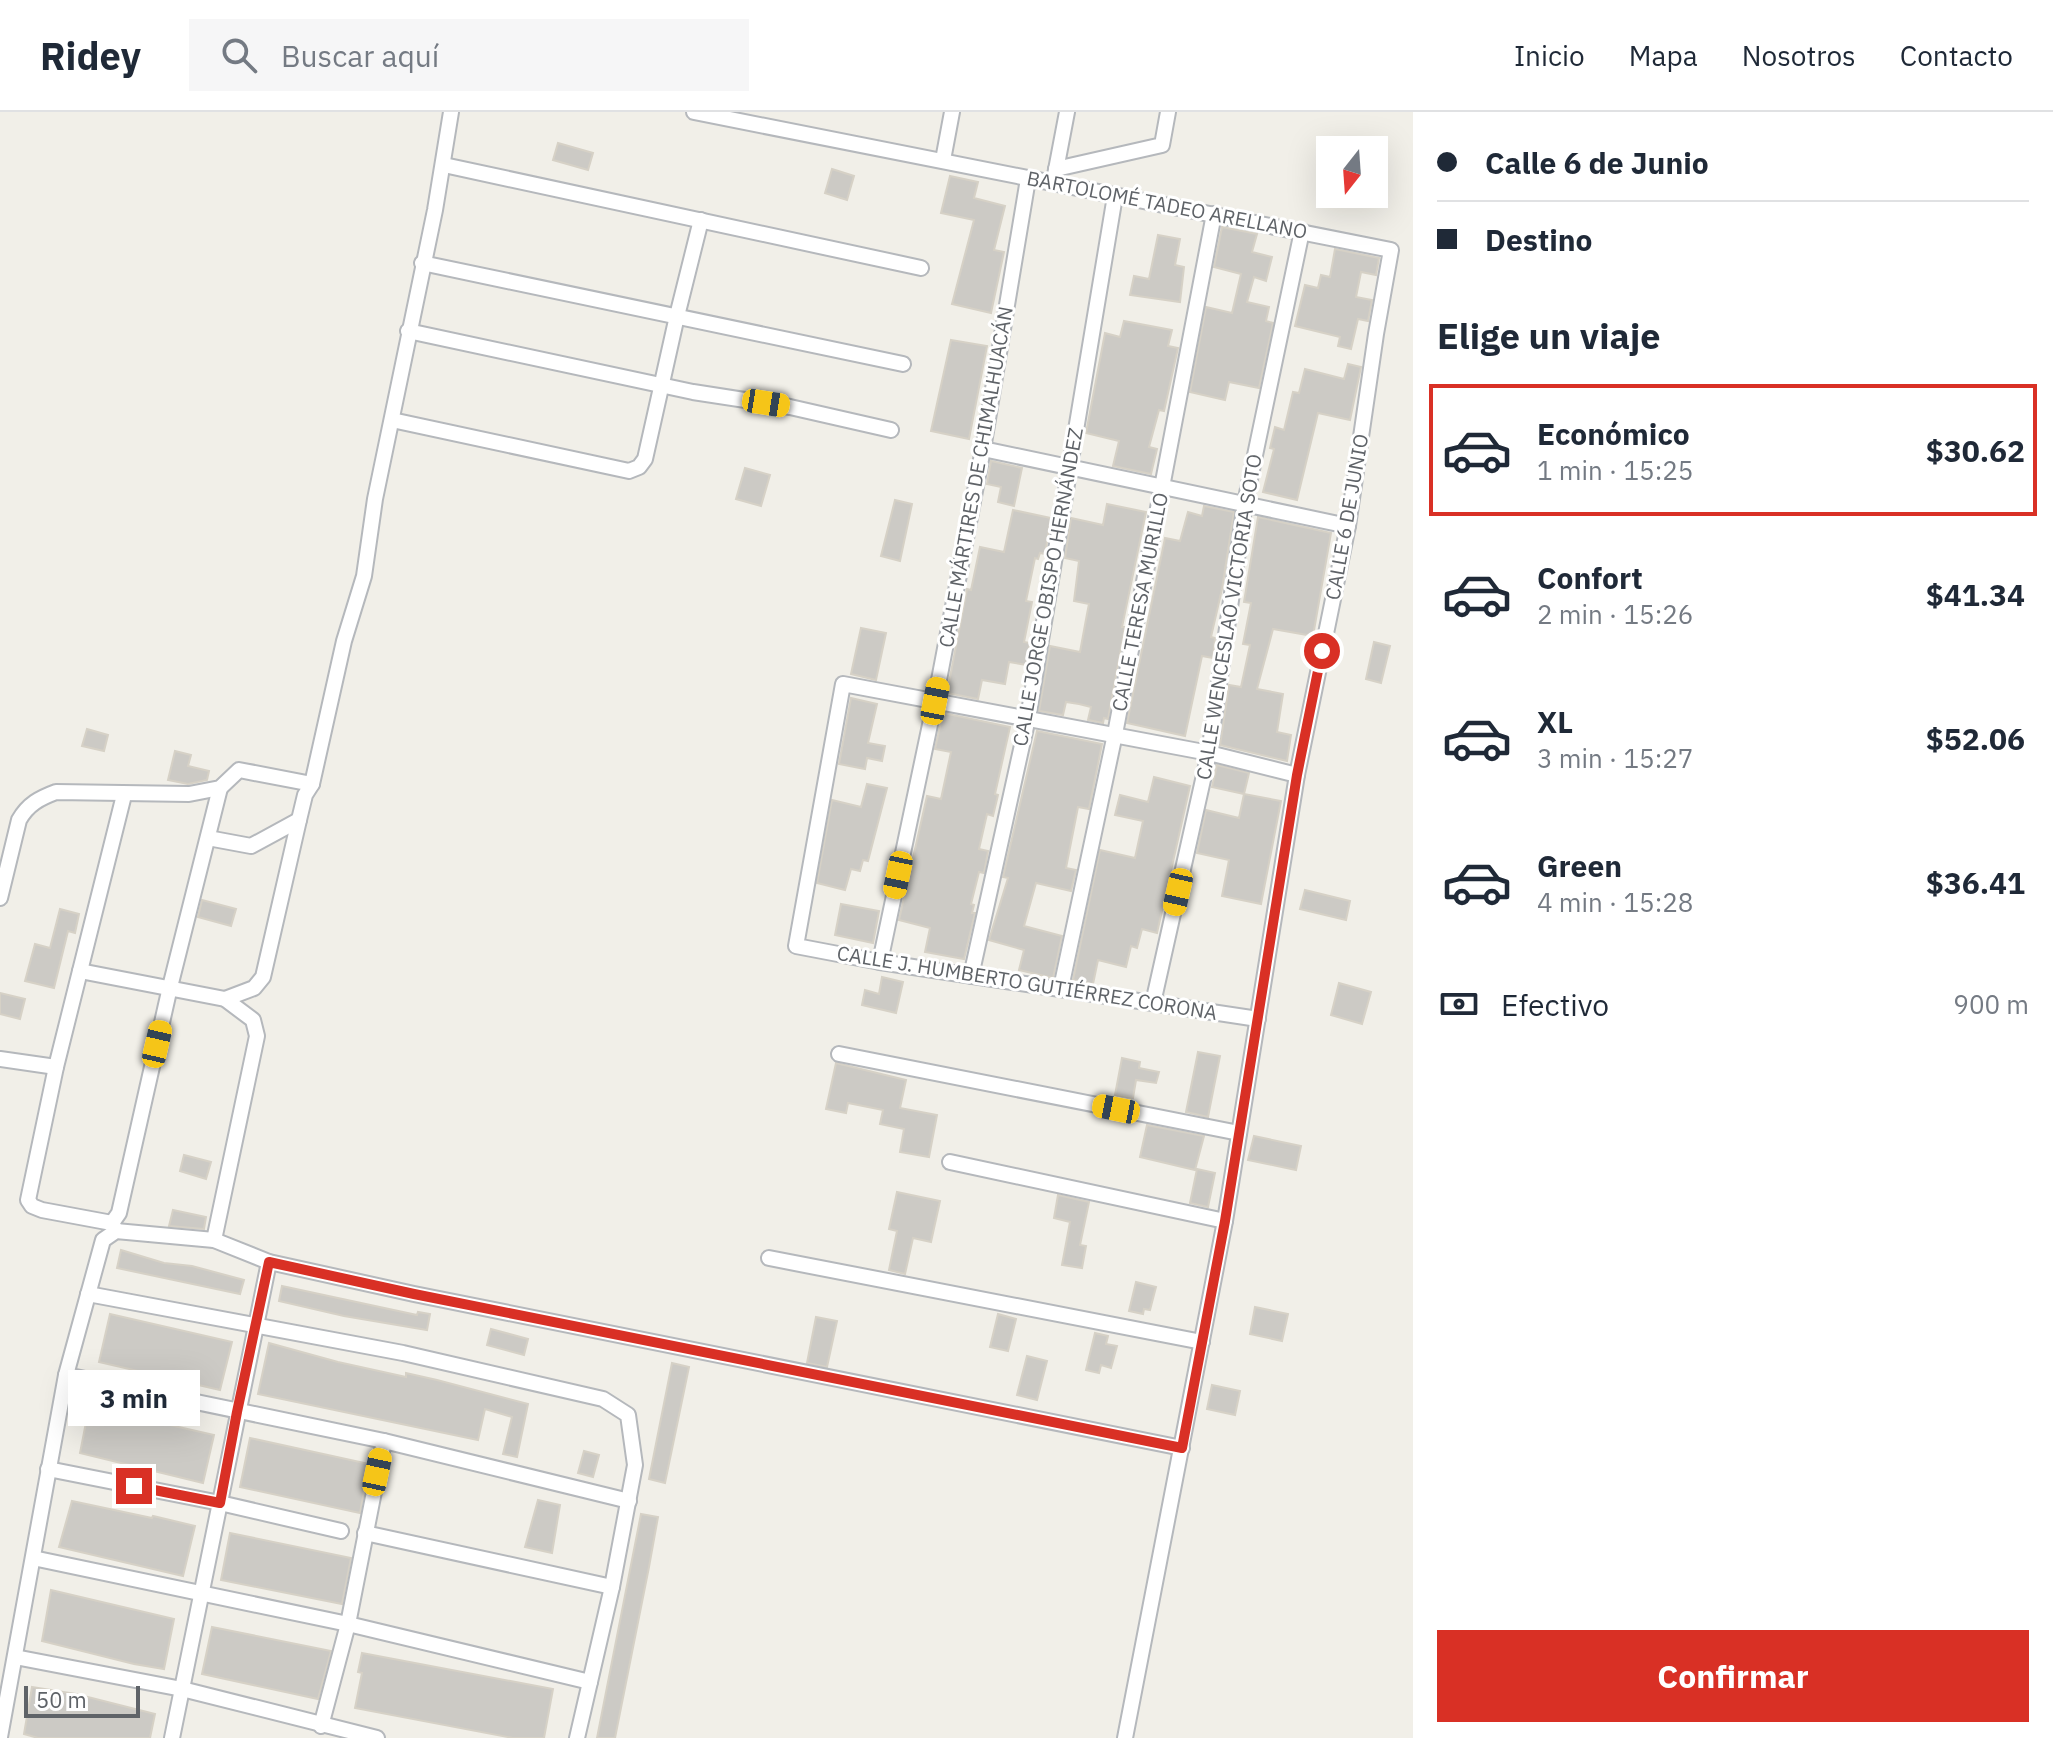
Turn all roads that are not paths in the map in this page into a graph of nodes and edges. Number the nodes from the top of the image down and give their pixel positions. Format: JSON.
{"nodes":[{"id":1,"x":451,"y":112,"type":"edge"},
{"id":2,"x":694,"y":112,"type":"edge"},
{"id":3,"x":952,"y":112,"type":"edge"},
{"id":4,"x":1067,"y":112,"type":"edge"},
{"id":5,"x":1168,"y":112,"type":"edge"},
{"id":6,"x":943,"y":160,"type":"junction"},
{"id":7,"x":444,"y":165,"type":"junction"},
{"id":8,"x":1054,"y":176,"type":"junction"},
{"id":9,"x":1028,"y":179,"type":"junction"},
{"id":10,"x":1115,"y":196,"type":"junction"},
{"id":11,"x":1214,"y":214,"type":"junction"},
{"id":12,"x":701,"y":220,"type":"junction"},
{"id":13,"x":1302,"y":231,"type":"junction"},
{"id":14,"x":1391,"y":250,"type":"joint"},
{"id":15,"x":422,"y":263,"type":"junction"},
{"id":16,"x":921,"y":268,"type":"dead end"},
{"id":17,"x":677,"y":316,"type":"junction"},
{"id":18,"x":408,"y":331,"type":"junction"},
{"id":19,"x":903,"y":364,"type":"dead end"},
{"id":20,"x":663,"y":384,"type":"junction"},
{"id":21,"x":392,"y":420,"type":"junction"},
{"id":22,"x":891,"y":430,"type":"dead end"},
{"id":23,"x":983,"y":449,"type":"junction"},
{"id":24,"x":1068,"y":467,"type":"junction"},
{"id":25,"x":1163,"y":485,"type":"junction"},
{"id":26,"x":1245,"y":503,"type":"junction"},
{"id":27,"x":1348,"y":526,"type":"junction"},
{"id":28,"x":935,"y":701,"type":"junction"},
{"id":29,"x":1028,"y":718,"type":"junction"},
{"id":30,"x":1115,"y":734,"type":"junction"},
{"id":31,"x":1209,"y":753,"type":"junction"},
{"id":32,"x":1297,"y":775,"type":"junction"},
{"id":33,"x":312,"y":784,"type":"junction"},
{"id":34,"x":220,"y":788,"type":"junction"},
{"id":35,"x":124,"y":795,"type":"junction"},
{"id":36,"x":299,"y":820,"type":"junction"},
{"id":37,"x":208,"y":838,"type":"junction"},
{"id":38,"x":0,"y":898,"type":"edge"},
{"id":39,"x":880,"y":962,"type":"junction"},
{"id":40,"x":80,"y":971,"type":"junction"},
{"id":41,"x":971,"y":976,"type":"junction"},
{"id":42,"x":170,"y":987,"type":"junction"},
{"id":43,"x":1061,"y":988,"type":"junction"},
{"id":44,"x":225,"y":999,"type":"junction"},
{"id":45,"x":1153,"y":1003,"type":"junction"},
{"id":46,"x":1258,"y":1019,"type":"junction"},
{"id":47,"x":839,"y":1054,"type":"dead end"},
{"id":48,"x":0,"y":1059,"type":"edge"},
{"id":49,"x":56,"y":1067,"type":"junction"},
{"id":50,"x":1239,"y":1133,"type":"junction"},
{"id":51,"x":950,"y":1162,"type":"dead end"},
{"id":52,"x":1225,"y":1221,"type":"junction"},
{"id":53,"x":114,"y":1227,"type":"junction"},
{"id":54,"x":214,"y":1240,"type":"junction"},
{"id":55,"x":769,"y":1258,"type":"dead end"},
{"id":56,"x":269,"y":1262,"type":"junction"},
{"id":57,"x":88,"y":1294,"type":"junction"},
{"id":58,"x":255,"y":1325,"type":"junction"},
{"id":59,"x":1202,"y":1342,"type":"junction"},
{"id":60,"x":66,"y":1375,"type":"junction"},
{"id":61,"x":237,"y":1412,"type":"junction"},
{"id":62,"x":384,"y":1441,"type":"junction"},
{"id":63,"x":1182,"y":1448,"type":"junction"},
{"id":64,"x":48,"y":1469,"type":"junction"},
{"id":65,"x":629,"y":1501,"type":"junction"},
{"id":66,"x":220,"y":1503,"type":"junction"},
{"id":67,"x":341,"y":1531,"type":"dead end"},
{"id":68,"x":365,"y":1533,"type":"junction"},
{"id":69,"x":33,"y":1558,"type":"junction"},
{"id":70,"x":612,"y":1587,"type":"junction"},
{"id":71,"x":201,"y":1593,"type":"junction"},
{"id":72,"x":348,"y":1624,"type":"junction"},
{"id":73,"x":15,"y":1657,"type":"junction"},
{"id":74,"x":590,"y":1682,"type":"junction"},
{"id":75,"x":182,"y":1689,"type":"junction"},
{"id":76,"x":321,"y":1726,"type":"junction"},
{"id":77,"x":0,"y":1737,"type":"edge"},
{"id":78,"x":172,"y":1738,"type":"edge"},
{"id":79,"x":377,"y":1738,"type":"edge"},
{"id":80,"x":577,"y":1738,"type":"edge"},
{"id":81,"x":1125,"y":1738,"type":"edge"}],
"edges":[{"from":1,"to":7,"type":"street"},
{"from":2,"to":6,"type":"street","name":"BARTOLOMÉ TADEO ARELLANO"},
{"from":3,"to":6,"type":"street"},
{"from":4,"to":8,"type":"street"},
{"from":5,"to":8,"type":"street"},
{"from":6,"to":9,"type":"street","name":"BARTOLOMÉ TADEO ARELLANO"},
{"from":7,"to":12,"type":"street"},
{"from":7,"to":15,"type":"street"},
{"from":8,"to":9,"type":"street","name":"BARTOLOMÉ TADEO ARELLANO"},
{"from":8,"to":10,"type":"street","name":"BARTOLOMÉ TADEO ARELLANO"},
{"from":9,"to":23,"type":"street","name":"CALLE MÁRTIRES DE CHIMALHUACÁN"},
{"from":10,"to":11,"type":"street","name":"BARTOLOMÉ TADEO ARELLANO"},
{"from":10,"to":24,"type":"street","name":"CALLE JORGE OBISPO HERNÁNDEZ"},
{"from":11,"to":13,"type":"street","name":"BARTOLOMÉ TADEO ARELLANO"},
{"from":11,"to":25,"type":"street","name":"CALLE TERESA MURILLO"},
{"from":12,"to":16,"type":"street"},
{"from":12,"to":17,"type":"street"},
{"from":13,"to":14,"type":"street","name":"BARTOLOMÉ TADEO ARELLANO"},
{"from":13,"to":26,"type":"street","name":"CALLE WENCESLAO VICTORIA SOTO"},
{"from":14,"to":27,"type":"street","name":"CALLE 6 DE JUNIO"},
{"from":15,"to":17,"type":"street"},
{"from":15,"to":18,"type":"street"},
{"from":17,"to":19,"type":"street"},
{"from":17,"to":20,"type":"street"},
{"from":18,"to":20,"type":"street"},
{"from":18,"to":21,"type":"street"},
{"from":20,"to":21,"type":"street"},
{"from":20,"to":22,"type":"street"},
{"from":21,"to":33,"type":"street"},
{"from":23,"to":24,"type":"street"},
{"from":23,"to":28,"type":"street","name":"CALLE MÁRTIRES DE CHIMALHUACÁN"},
{"from":24,"to":25,"type":"street"},
{"from":24,"to":29,"type":"street","name":"CALLE JORGE OBISPO HERNÁNDEZ"},
{"from":25,"to":26,"type":"street"},
{"from":25,"to":30,"type":"street","name":"CALLE TERESA MURILLO"},
{"from":26,"to":27,"type":"street"},
{"from":26,"to":31,"type":"street","name":"CALLE WENCESLAO VICTORIA SOTO"},
{"from":27,"to":32,"type":"street","name":"CALLE 6 DE JUNIO"},
{"from":28,"to":29,"type":"street"},
{"from":28,"to":39,"type":"street","name":"CALLE MÁRTIRES DE CHIMALHUACÁN"},
{"from":28,"to":39,"type":"street","name":"CALLE J. HUMBERTO GUTIÉRREZ CORONA"},
{"from":29,"to":30,"type":"street"},
{"from":29,"to":41,"type":"street","name":"CALLE JORGE OBISPO HERNÁNDEZ"},
{"from":30,"to":31,"type":"street"},
{"from":30,"to":43,"type":"street","name":"CALLE TERESA MURILLO"},
{"from":31,"to":32,"type":"street"},
{"from":31,"to":45,"type":"street","name":"CALLE WENCESLAO VICTORIA SOTO"},
{"from":32,"to":46,"type":"street","name":"CALLE 6 DE JUNIO"},
{"from":33,"to":34,"type":"street"},
{"from":33,"to":36,"type":"street"},
{"from":34,"to":35,"type":"street"},
{"from":34,"to":37,"type":"street"},
{"from":35,"to":38,"type":"street"},
{"from":35,"to":40,"type":"street"},
{"from":36,"to":37,"type":"street"},
{"from":36,"to":44,"type":"street"},
{"from":37,"to":42,"type":"street"},
{"from":39,"to":41,"type":"street","name":"CALLE J. HUMBERTO GUTIÉRREZ CORONA"},
{"from":40,"to":42,"type":"street"},
{"from":40,"to":49,"type":"street"},
{"from":41,"to":43,"type":"street","name":"CALLE J. HUMBERTO GUTIÉRREZ CORONA"},
{"from":42,"to":44,"type":"street"},
{"from":42,"to":53,"type":"street"},
{"from":43,"to":45,"type":"street","name":"CALLE J. HUMBERTO GUTIÉRREZ CORONA"},
{"from":44,"to":54,"type":"street"},
{"from":45,"to":46,"type":"street","name":"CALLE J. HUMBERTO GUTIÉRREZ CORONA"},
{"from":46,"to":50,"type":"street","name":"CALLE 6 DE JUNIO"},
{"from":47,"to":50,"type":"street"},
{"from":48,"to":49,"type":"street"},
{"from":49,"to":53,"type":"street"},
{"from":50,"to":52,"type":"street","name":"CALLE 6 DE JUNIO"},
{"from":51,"to":52,"type":"street"},
{"from":52,"to":59,"type":"street","name":"CALLE 6 DE JUNIO"},
{"from":53,"to":54,"type":"street"},
{"from":53,"to":57,"type":"street"},
{"from":54,"to":56,"type":"street"},
{"from":55,"to":59,"type":"street"},
{"from":56,"to":58,"type":"street"},
{"from":56,"to":63,"type":"street"},
{"from":57,"to":58,"type":"street"},
{"from":57,"to":60,"type":"street"},
{"from":58,"to":61,"type":"street"},
{"from":58,"to":65,"type":"street"},
{"from":59,"to":63,"type":"street","name":"CALLE 6 DE JUNIO"},
{"from":60,"to":61,"type":"street"},
{"from":60,"to":64,"type":"street"},
{"from":61,"to":62,"type":"street"},
{"from":61,"to":66,"type":"street"},
{"from":62,"to":65,"type":"street"},
{"from":62,"to":68,"type":"street"},
{"from":63,"to":81,"type":"street","name":"CALLE 6 DE JUNIO"},
{"from":64,"to":66,"type":"street"},
{"from":64,"to":69,"type":"street"},
{"from":65,"to":70,"type":"street"},
{"from":66,"to":67,"type":"street"},
{"from":66,"to":71,"type":"street"},
{"from":68,"to":70,"type":"street"},
{"from":68,"to":72,"type":"street"},
{"from":69,"to":71,"type":"street"},
{"from":69,"to":73,"type":"street"},
{"from":70,"to":74,"type":"street"},
{"from":71,"to":72,"type":"street"},
{"from":71,"to":75,"type":"street"},
{"from":72,"to":74,"type":"street"},
{"from":72,"to":76,"type":"street"},
{"from":73,"to":75,"type":"street"},
{"from":73,"to":77,"type":"street"},
{"from":74,"to":80,"type":"street"},
{"from":75,"to":76,"type":"street"},
{"from":75,"to":78,"type":"street"},
{"from":76,"to":79,"type":"street"}]}
